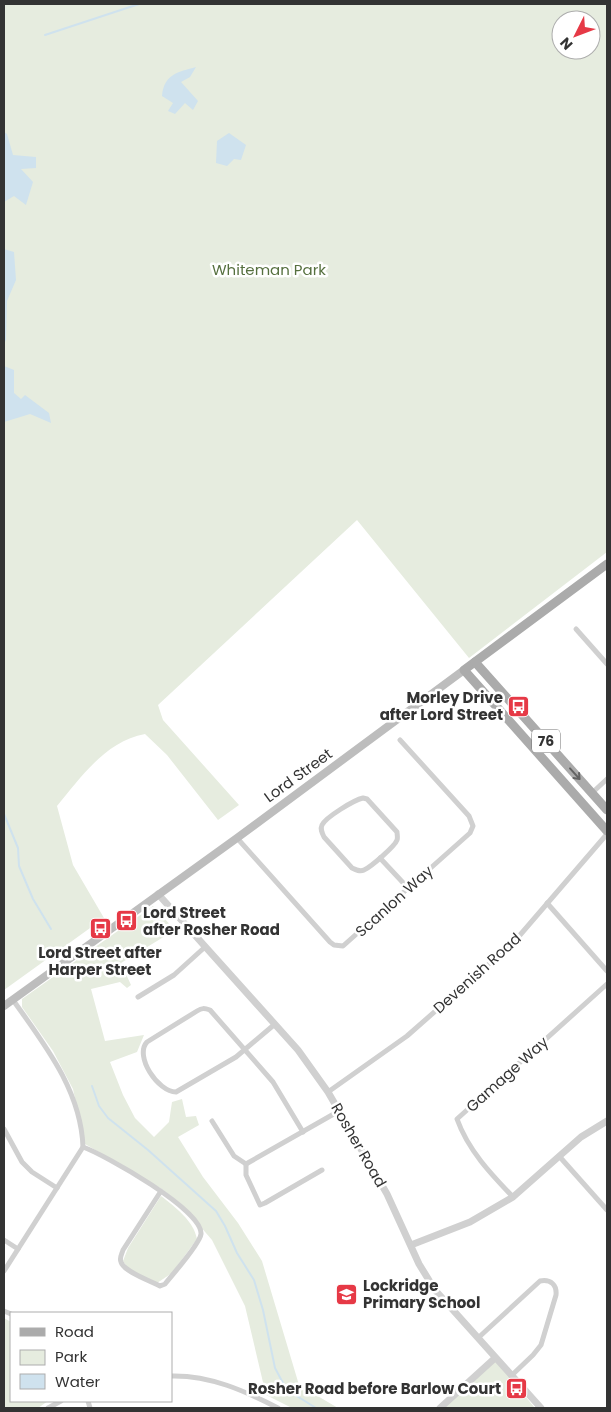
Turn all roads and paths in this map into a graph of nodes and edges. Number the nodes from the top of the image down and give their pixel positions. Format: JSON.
{"nodes":[{"id":1,"x":607,"y":564,"type":"edge"},
{"id":2,"x":576,"y":629,"type":"dead end"},
{"id":3,"x":475,"y":662,"type":"junction"},
{"id":4,"x":607,"y":664,"type":"edge"},
{"id":5,"x":464,"y":670,"type":"junction"},
{"id":6,"x":400,"y":740,"type":"dead end"},
{"id":7,"x":607,"y":779,"type":"edge"},
{"id":8,"x":592,"y":793,"type":"junction"},
{"id":9,"x":607,"y":810,"type":"edge"},
{"id":10,"x":607,"y":832,"type":"edge"},
{"id":11,"x":236,"y":838,"type":"junction"},
{"id":12,"x":380,"y":858,"type":"junction"},
{"id":13,"x":408,"y":888,"type":"junction"},
{"id":14,"x":158,"y":894,"type":"junction"},
{"id":15,"x":547,"y":903,"type":"junction"},
{"id":16,"x":205,"y":947,"type":"junction"},
{"id":17,"x":607,"y":971,"type":"edge"},
{"id":18,"x":607,"y":984,"type":"edge"},
{"id":19,"x":138,"y":997,"type":"dead end"},
{"id":20,"x":13,"y":1000,"type":"junction"},
{"id":21,"x":4,"y":1006,"type":"edge"},
{"id":22,"x":275,"y":1024,"type":"junction"},
{"id":23,"x":245,"y":1050,"type":"junction"},
{"id":24,"x":328,"y":1092,"type":"junction"},
{"id":25,"x":339,"y":1111,"type":"junction"},
{"id":26,"x":212,"y":1121,"type":"dead end"},
{"id":27,"x":607,"y":1121,"type":"edge"},
{"id":28,"x":303,"y":1132,"type":"junction"},
{"id":29,"x":5,"y":1133,"type":"edge"},
{"id":30,"x":83,"y":1147,"type":"junction"},
{"id":31,"x":559,"y":1156,"type":"junction"},
{"id":32,"x":246,"y":1164,"type":"junction"},
{"id":33,"x":322,"y":1170,"type":"dead end"},
{"id":34,"x":56,"y":1188,"type":"junction"},
{"id":35,"x":161,"y":1191,"type":"junction"},
{"id":36,"x":513,"y":1197,"type":"junction"},
{"id":37,"x":606,"y":1207,"type":"edge"},
{"id":38,"x":4,"y":1240,"type":"edge"},
{"id":39,"x":410,"y":1244,"type":"junction"},
{"id":40,"x":18,"y":1249,"type":"junction"},
{"id":41,"x":4,"y":1271,"type":"edge"},
{"id":42,"x":478,"y":1338,"type":"junction"},
{"id":43,"x":495,"y":1358,"type":"junction"},
{"id":44,"x":172,"y":1376,"type":"edge"},
{"id":45,"x":511,"y":1376,"type":"junction"},
{"id":46,"x":59,"y":1402,"type":"edge"},
{"id":47,"x":48,"y":1408,"type":"edge"},
{"id":48,"x":278,"y":1408,"type":"edge"},
{"id":49,"x":440,"y":1408,"type":"edge"},
{"id":50,"x":541,"y":1408,"type":"edge"}],
"edges":[{"from":1,"to":3,"type":"main road","name":"Lord Street"},
{"from":2,"to":4,"type":"street"},
{"from":3,"to":5,"type":"main road","name":"Lord Street"},
{"from":3,"to":8,"type":"main road","number":"76","one_way":true},
{"from":5,"to":10,"type":"main road","number":"76"},
{"from":5,"to":11,"type":"main road","name":"Lord Street"},
{"from":6,"to":13,"type":"street","name":"Scanlon Way"},
{"from":7,"to":8,"type":"street"},
{"from":8,"to":9,"type":"main road","number":"76"},
{"from":10,"to":15,"type":"street","name":"Devenish Road"},
{"from":11,"to":13,"type":"street","name":"Scanlon Way"},
{"from":11,"to":14,"type":"main road","name":"Lord Street"},
{"from":12,"to":12,"type":"street"},
{"from":12,"to":13,"type":"street"},
{"from":14,"to":16,"type":"street","name":"Rosher Road"},
{"from":14,"to":20,"type":"main road","name":"Lord Street"},
{"from":15,"to":17,"type":"street"},
{"from":15,"to":24,"type":"street","name":"Devenish Road"},
{"from":16,"to":19,"type":"street"},
{"from":16,"to":22,"type":"street","name":"Rosher Road"},
{"from":18,"to":36,"type":"street","name":"Gamage Way"},
{"from":20,"to":21,"type":"main road","name":"Lord Street"},
{"from":20,"to":30,"type":"street"},
{"from":22,"to":23,"type":"street"},
{"from":22,"to":24,"type":"street","name":"Rosher Road"},
{"from":23,"to":23,"type":"street"},
{"from":23,"to":28,"type":"street"},
{"from":24,"to":25,"type":"street","name":"Rosher Road"},
{"from":25,"to":28,"type":"street"},
{"from":25,"to":39,"type":"street","name":"Rosher Road"},
{"from":26,"to":32,"type":"street"},
{"from":27,"to":31,"type":"street"},
{"from":28,"to":32,"type":"street"},
{"from":29,"to":34,"type":"street"},
{"from":30,"to":34,"type":"street"},
{"from":30,"to":35,"type":"street"},
{"from":31,"to":36,"type":"street"},
{"from":31,"to":37,"type":"street"},
{"from":32,"to":33,"type":"street"},
{"from":34,"to":40,"type":"street"},
{"from":35,"to":35,"type":"street"},
{"from":36,"to":39,"type":"street"},
{"from":38,"to":40,"type":"street"},
{"from":39,"to":42,"type":"street","name":"Rosher Road"},
{"from":40,"to":41,"type":"street"},
{"from":42,"to":43,"type":"street","name":"Rosher Road"},
{"from":42,"to":45,"type":"street"},
{"from":43,"to":45,"type":"street","name":"Rosher Road"},
{"from":43,"to":49,"type":"street"},
{"from":44,"to":48,"type":"street"},
{"from":45,"to":50,"type":"street","name":"Rosher Road"},
{"from":46,"to":47,"type":"street"}]}
